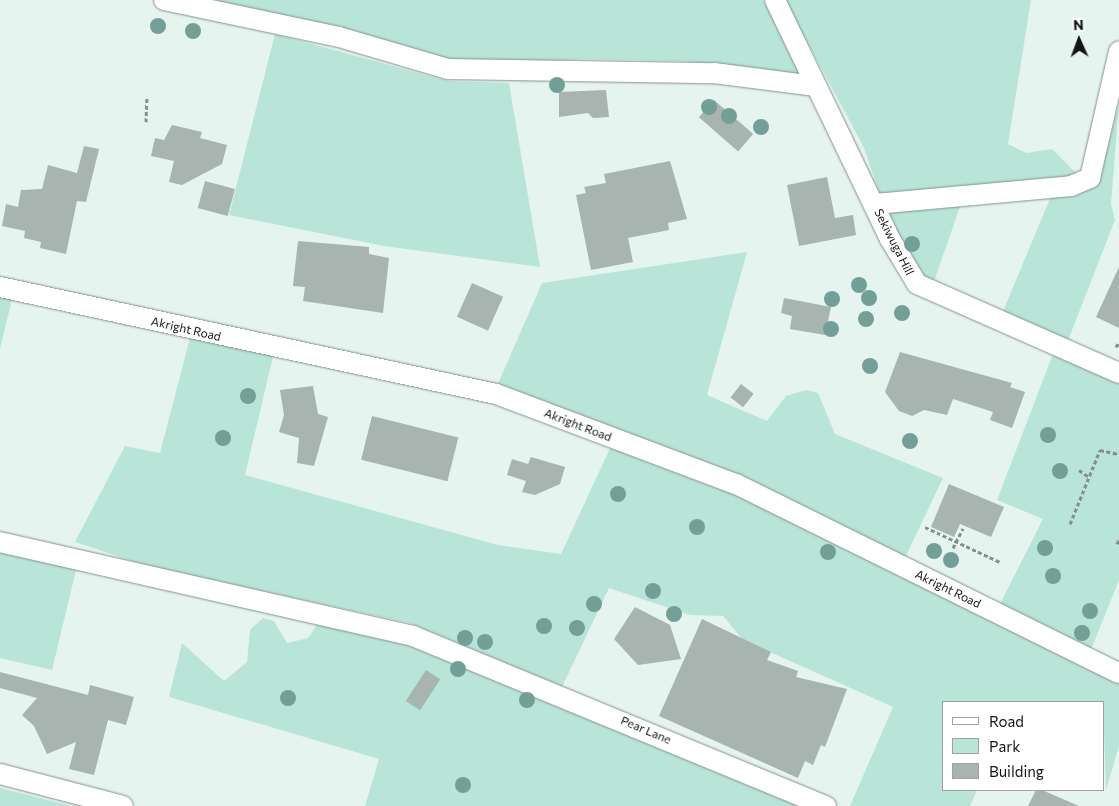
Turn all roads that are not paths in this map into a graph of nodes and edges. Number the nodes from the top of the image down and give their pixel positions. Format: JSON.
{"nodes":[{"id":1,"x":164,"y":0,"type":"edge"},
{"id":2,"x":775,"y":0,"type":"edge"},
{"id":3,"x":1119,"y":52,"type":"edge"},
{"id":4,"x":816,"y":86,"type":"junction"},
{"id":5,"x":875,"y":204,"type":"junction"},
{"id":6,"x":0,"y":287,"type":"edge"},
{"id":7,"x":1119,"y":373,"type":"edge"},
{"id":8,"x":0,"y":542,"type":"edge"},
{"id":9,"x":1119,"y":673,"type":"edge"},
{"id":10,"x":0,"y":774,"type":"edge"},
{"id":11,"x":123,"y":806,"type":"edge"},
{"id":12,"x":826,"y":806,"type":"edge"}],
"edges":[{"from":1,"to":4,"type":"street"},
{"from":2,"to":4,"type":"street","name":"Sekiwuga Hill"},
{"from":3,"to":5,"type":"street"},
{"from":4,"to":5,"type":"street","name":"Sekiwuga Hill"},
{"from":5,"to":7,"type":"street","name":"Sekiwuga Hill"},
{"from":6,"to":9,"type":"street","name":"Akright Road"},
{"from":8,"to":12,"type":"street","name":"Pear Lane"},
{"from":10,"to":11,"type":"street"}]}
